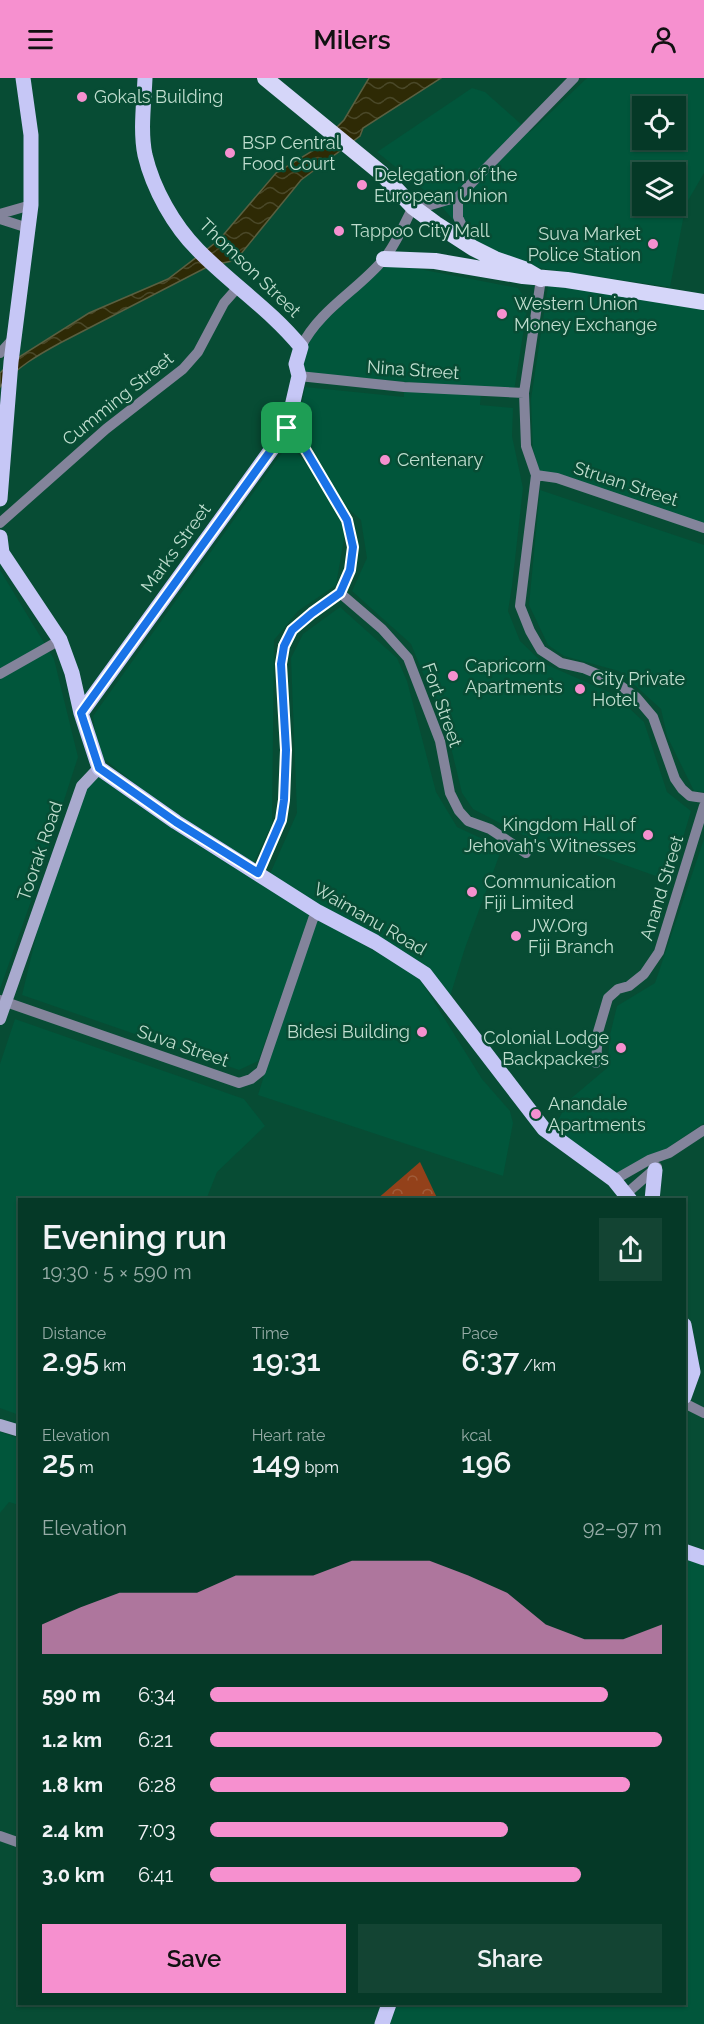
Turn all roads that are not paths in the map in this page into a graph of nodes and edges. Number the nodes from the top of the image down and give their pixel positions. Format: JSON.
{"nodes":[{"id":1,"x":23,"y":78,"type":"edge"},
{"id":2,"x":145,"y":78,"type":"edge"},
{"id":3,"x":266,"y":78,"type":"edge"},
{"id":4,"x":574,"y":78,"type":"edge"},
{"id":5,"x":458,"y":197,"type":"junction"},
{"id":6,"x":31,"y":205,"type":"junction"},
{"id":7,"x":415,"y":208,"type":"junction"},
{"id":8,"x":0,"y":216,"type":"edge"},
{"id":9,"x":28,"y":228,"type":"junction"},
{"id":10,"x":473,"y":248,"type":"junction"},
{"id":11,"x":384,"y":259,"type":"junction"},
{"id":12,"x":541,"y":279,"type":"junction"},
{"id":13,"x":234,"y":282,"type":"junction"},
{"id":14,"x":704,"y":302,"type":"edge"},
{"id":15,"x":301,"y":347,"type":"junction"},
{"id":16,"x":5,"y":357,"type":"edge"},
{"id":17,"x":299,"y":376,"type":"junction"},
{"id":18,"x":524,"y":393,"type":"junction"},
{"id":19,"x":287,"y":428,"type":"junction"},
{"id":20,"x":536,"y":475,"type":"junction"},
{"id":21,"x":0,"y":498,"type":"edge"},
{"id":22,"x":0,"y":523,"type":"edge"},
{"id":23,"x":704,"y":528,"type":"edge"},
{"id":24,"x":0,"y":537,"type":"edge"},
{"id":25,"x":340,"y":593,"type":"junction"},
{"id":26,"x":60,"y":640,"type":"junction"},
{"id":27,"x":0,"y":674,"type":"edge"},
{"id":28,"x":81,"y":713,"type":"junction"},
{"id":29,"x":99,"y":768,"type":"junction"},
{"id":30,"x":704,"y":798,"type":"edge"},
{"id":31,"x":704,"y":806,"type":"edge"},
{"id":32,"x":526,"y":853,"type":"dead end"},
{"id":33,"x":258,"y":873,"type":"junction"},
{"id":34,"x":318,"y":912,"type":"junction"},
{"id":35,"x":3,"y":1001,"type":"edge"},
{"id":36,"x":0,"y":1019,"type":"edge"},
{"id":37,"x":596,"y":1063,"type":"dead end"},
{"id":38,"x":704,"y":1130,"type":"edge"},
{"id":39,"x":669,"y":1153,"type":"junction"},
{"id":40,"x":655,"y":1170,"type":"junction"},
{"id":41,"x":614,"y":1180,"type":"junction"},
{"id":42,"x":628,"y":1197,"type":"edge"},
{"id":43,"x":652,"y":1198,"type":"edge"},
{"id":44,"x":686,"y":1335,"type":"edge"},
{"id":45,"x":686,"y":1391,"type":"edge"},
{"id":46,"x":686,"y":1404,"type":"edge"},
{"id":47,"x":704,"y":1413,"type":"edge"},
{"id":48,"x":0,"y":1425,"type":"edge"},
{"id":49,"x":18,"y":1430,"type":"edge"},
{"id":50,"x":686,"y":1552,"type":"edge"},
{"id":51,"x":704,"y":1558,"type":"edge"},
{"id":52,"x":0,"y":1836,"type":"edge"},
{"id":53,"x":18,"y":1842,"type":"edge"},
{"id":54,"x":389,"y":2005,"type":"edge"},
{"id":55,"x":382,"y":2024,"type":"edge"}],
"edges":[{"from":1,"to":6,"type":"main road"},
{"from":2,"to":13,"type":"main road","name":"Thomson Street"},
{"from":3,"to":7,"type":"highway"},
{"from":4,"to":5,"type":"street"},
{"from":5,"to":7,"type":"street"},
{"from":5,"to":10,"type":"street"},
{"from":6,"to":8,"type":"street"},
{"from":6,"to":9,"type":"main road"},
{"from":7,"to":10,"type":"highway"},
{"from":7,"to":11,"type":"street"},
{"from":8,"to":9,"type":"street"},
{"from":9,"to":16,"type":"main road"},
{"from":10,"to":12,"type":"highway"},
{"from":11,"to":12,"type":"highway"},
{"from":11,"to":15,"type":"street"},
{"from":12,"to":14,"type":"highway"},
{"from":12,"to":18,"type":"street"},
{"from":13,"to":15,"type":"main road","name":"Thomson Street"},
{"from":13,"to":22,"type":"street","name":"Cumming Street"},
{"from":15,"to":17,"type":"main road","name":"Marks Street"},
{"from":16,"to":21,"type":"main road"},
{"from":17,"to":18,"type":"street","name":"Nina Street"},
{"from":17,"to":19,"type":"main road","name":"Marks Street"},
{"from":18,"to":20,"type":"street"},
{"from":19,"to":25,"type":"street"},
{"from":19,"to":28,"type":"main road","name":"Marks Street"},
{"from":20,"to":23,"type":"street","name":"Struan Street"},
{"from":20,"to":30,"type":"street"},
{"from":24,"to":26,"type":"main road"},
{"from":25,"to":32,"type":"street","name":"Fort Street"},
{"from":25,"to":33,"type":"street"},
{"from":26,"to":27,"type":"street"},
{"from":26,"to":28,"type":"main road"},
{"from":28,"to":29,"type":"main road"},
{"from":29,"to":33,"type":"main road","name":"Waimanu Road"},
{"from":29,"to":35,"type":"main road","name":"Toorak Road"},
{"from":31,"to":37,"type":"street","name":"Anand Street"},
{"from":33,"to":34,"type":"main road","name":"Waimanu Road"},
{"from":34,"to":35,"type":"street","name":"Suva Street"},
{"from":34,"to":41,"type":"main road","name":"Waimanu Road"},
{"from":35,"to":36,"type":"main road","name":"Toorak Road"},
{"from":38,"to":39,"type":"street"},
{"from":39,"to":40,"type":"street"},
{"from":39,"to":41,"type":"street"},
{"from":40,"to":42,"type":"street"},
{"from":40,"to":43,"type":"main road"},
{"from":41,"to":42,"type":"main road","name":"Waimanu Road"},
{"from":44,"to":45,"type":"main road"},
{"from":46,"to":47,"type":"street"},
{"from":48,"to":49,"type":"main road"},
{"from":50,"to":51,"type":"main road"},
{"from":52,"to":53,"type":"street"},
{"from":54,"to":55,"type":"main road"}]}
